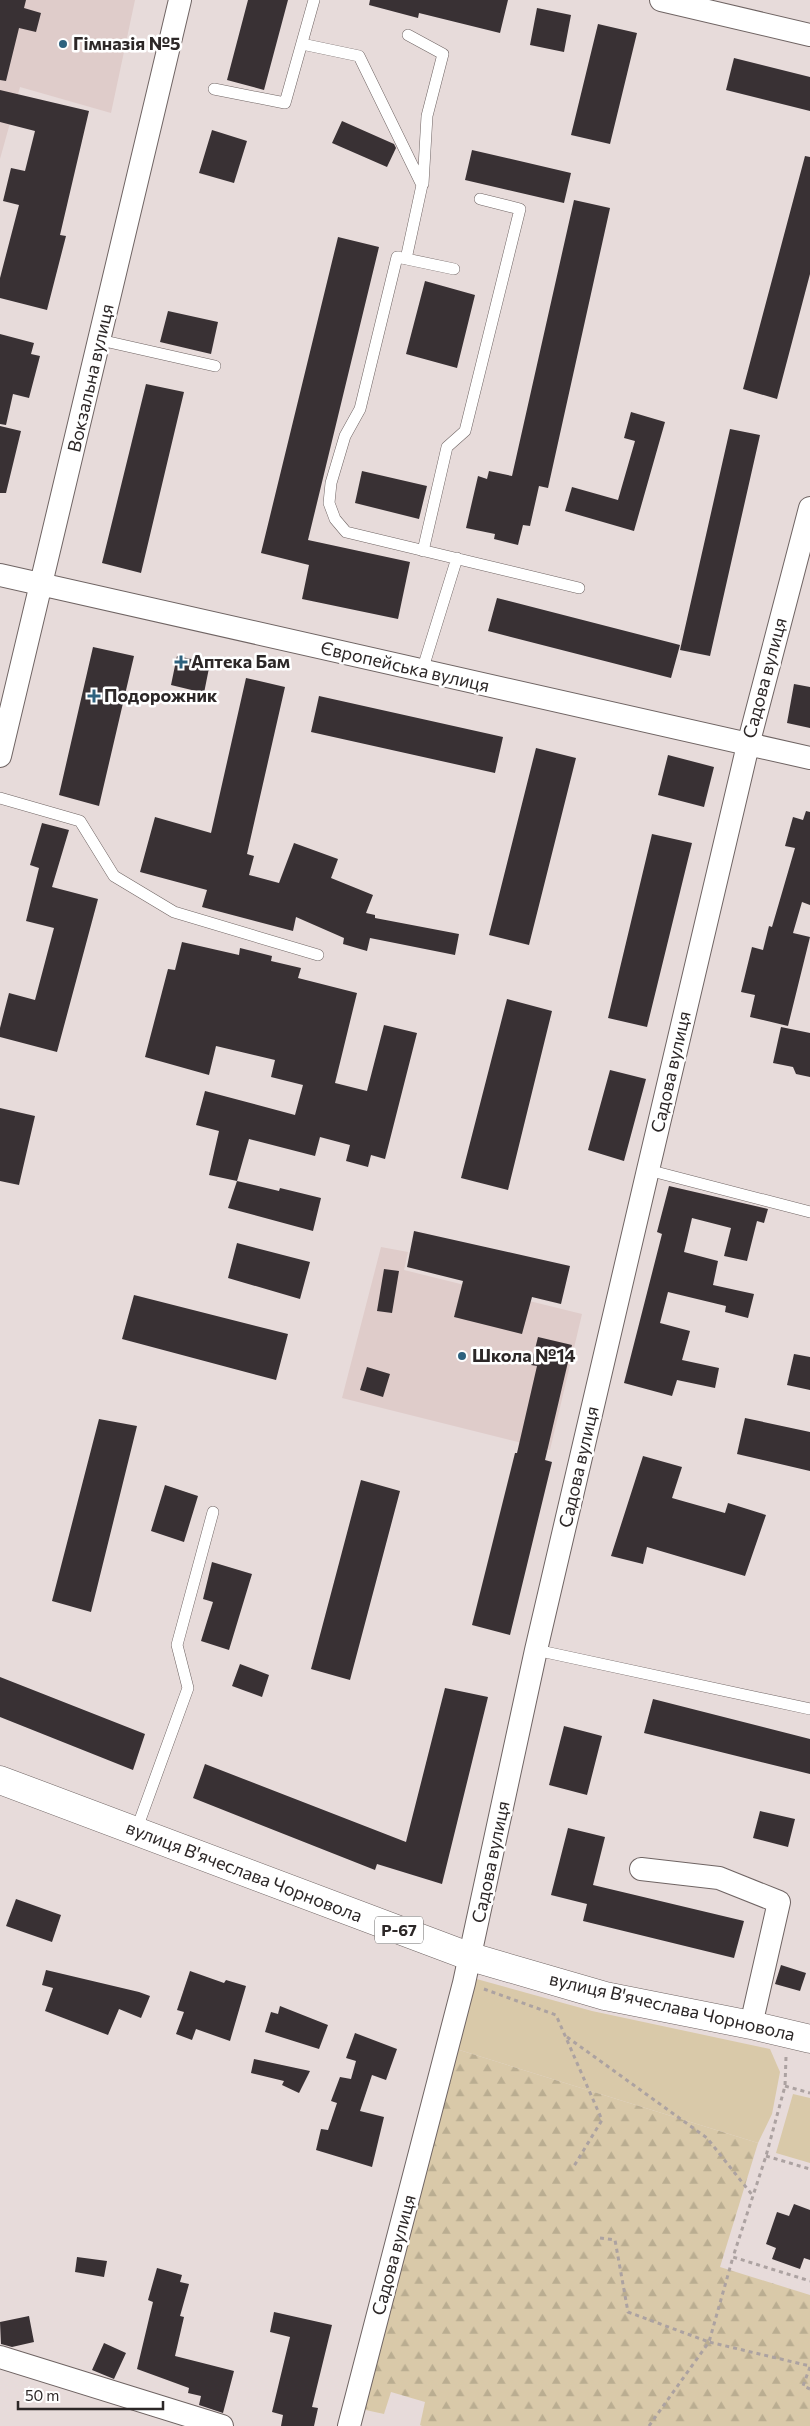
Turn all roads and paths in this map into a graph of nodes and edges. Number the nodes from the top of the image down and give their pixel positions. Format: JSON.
{"nodes":[{"id":1,"x":180,"y":0,"type":"edge"},
{"id":2,"x":314,"y":0,"type":"edge"},
{"id":3,"x":661,"y":0,"type":"edge"},
{"id":4,"x":408,"y":35,"type":"dead end"},
{"id":5,"x":810,"y":35,"type":"edge"},
{"id":6,"x":302,"y":44,"type":"junction"},
{"id":7,"x":214,"y":89,"type":"dead end"},
{"id":8,"x":422,"y":186,"type":"junction"},
{"id":9,"x":480,"y":199,"type":"dead end"},
{"id":10,"x":406,"y":259,"type":"junction"},
{"id":11,"x":454,"y":269,"type":"dead end"},
{"id":12,"x":100,"y":340,"type":"junction"},
{"id":13,"x":215,"y":366,"type":"dead end"},
{"id":14,"x":810,"y":508,"type":"edge"},
{"id":15,"x":423,"y":551,"type":"junction"},
{"id":16,"x":457,"y":558,"type":"junction"},
{"id":17,"x":0,"y":576,"type":"edge"},
{"id":18,"x":42,"y":585,"type":"junction"},
{"id":19,"x":579,"y":588,"type":"dead end"},
{"id":20,"x":422,"y":671,"type":"junction"},
{"id":21,"x":748,"y":745,"type":"junction"},
{"id":22,"x":0,"y":756,"type":"edge"},
{"id":23,"x":810,"y":758,"type":"edge"},
{"id":24,"x":0,"y":798,"type":"edge"},
{"id":25,"x":318,"y":955,"type":"dead end"},
{"id":26,"x":648,"y":1170,"type":"junction"},
{"id":27,"x":810,"y":1212,"type":"edge"},
{"id":28,"x":213,"y":1512,"type":"dead end"},
{"id":29,"x":536,"y":1650,"type":"junction"},
{"id":30,"x":810,"y":1709,"type":"edge"},
{"id":31,"x":0,"y":1780,"type":"edge"},
{"id":32,"x":136,"y":1831,"type":"junction"},
{"id":33,"x":641,"y":1869,"type":"dead end"},
{"id":34,"x":467,"y":1970,"type":"junction"},
{"id":35,"x":751,"y":2025,"type":"junction"},
{"id":36,"x":566,"y":2036,"type":"junction"},
{"id":37,"x":800,"y":2037,"type":"edge"},
{"id":38,"x":785,"y":2086,"type":"junction"},
{"id":39,"x":810,"y":2093,"type":"edge"},
{"id":40,"x":766,"y":2156,"type":"junction"},
{"id":41,"x":574,"y":2166,"type":"dead end"},
{"id":42,"x":810,"y":2169,"type":"edge"},
{"id":43,"x":753,"y":2196,"type":"junction"},
{"id":44,"x":600,"y":2238,"type":"dead end"},
{"id":45,"x":733,"y":2256,"type":"junction"},
{"id":46,"x":810,"y":2281,"type":"edge"},
{"id":47,"x":709,"y":2342,"type":"junction"},
{"id":48,"x":0,"y":2357,"type":"edge"},
{"id":49,"x":810,"y":2366,"type":"edge"},
{"id":50,"x":810,"y":2389,"type":"edge"},
{"id":51,"x":222,"y":2426,"type":"edge"},
{"id":52,"x":349,"y":2426,"type":"edge"},
{"id":53,"x":648,"y":2426,"type":"edge"}],
"edges":[{"from":1,"to":12,"type":"street","name":"Вокзальна вулиця"},
{"from":2,"to":6,"type":"lane"},
{"from":3,"to":5,"type":"street"},
{"from":4,"to":8,"type":"lane"},
{"from":6,"to":7,"type":"lane"},
{"from":6,"to":8,"type":"lane"},
{"from":8,"to":10,"type":"lane"},
{"from":9,"to":15,"type":"lane"},
{"from":10,"to":11,"type":"lane"},
{"from":10,"to":15,"type":"lane"},
{"from":12,"to":13,"type":"lane"},
{"from":12,"to":18,"type":"street","name":"Вокзальна вулиця"},
{"from":14,"to":21,"type":"street","name":"Садова вулиця"},
{"from":15,"to":16,"type":"lane"},
{"from":16,"to":19,"type":"lane"},
{"from":16,"to":20,"type":"lane"},
{"from":17,"to":18,"type":"street","name":"Європейська вулиця"},
{"from":18,"to":20,"type":"street","name":"Європейська вулиця"},
{"from":18,"to":22,"type":"street","name":"Вокзальна вулиця"},
{"from":20,"to":21,"type":"street","name":"Європейська вулиця"},
{"from":21,"to":23,"type":"street","name":"Європейська вулиця"},
{"from":21,"to":26,"type":"street","name":"Садова вулиця"},
{"from":24,"to":25,"type":"lane"},
{"from":26,"to":27,"type":"lane"},
{"from":26,"to":29,"type":"street","name":"Садова вулиця"},
{"from":28,"to":32,"type":"lane"},
{"from":29,"to":30,"type":"lane"},
{"from":29,"to":34,"type":"street","name":"Садова вулиця"},
{"from":31,"to":32,"type":"main road","name":"вулиця В'ячеслава Чорновола","number":"Р-67"},
{"from":32,"to":34,"type":"main road","name":"вулиця В'ячеслава Чорновола","number":"Р-67"},
{"from":33,"to":35,"type":"street"},
{"from":34,"to":35,"type":"main road","name":"вулиця В'ячеслава Чорновола","number":"Р-67"},
{"from":34,"to":36,"type":"path"},
{"from":34,"to":52,"type":"street","name":"Садова вулиця"},
{"from":35,"to":37,"type":"main road","name":"вулиця В'ячеслава Чорновола","number":"Р-67"},
{"from":36,"to":41,"type":"path"},
{"from":36,"to":43,"type":"path"},
{"from":37,"to":38,"type":"path"},
{"from":38,"to":39,"type":"path"},
{"from":38,"to":40,"type":"path"},
{"from":40,"to":42,"type":"path"},
{"from":40,"to":43,"type":"path"},
{"from":43,"to":45,"type":"path"},
{"from":44,"to":47,"type":"path"},
{"from":45,"to":46,"type":"path"},
{"from":45,"to":47,"type":"path"},
{"from":47,"to":49,"type":"path"},
{"from":47,"to":53,"type":"path"},
{"from":48,"to":51,"type":"street"},
{"from":49,"to":50,"type":"path"}]}
